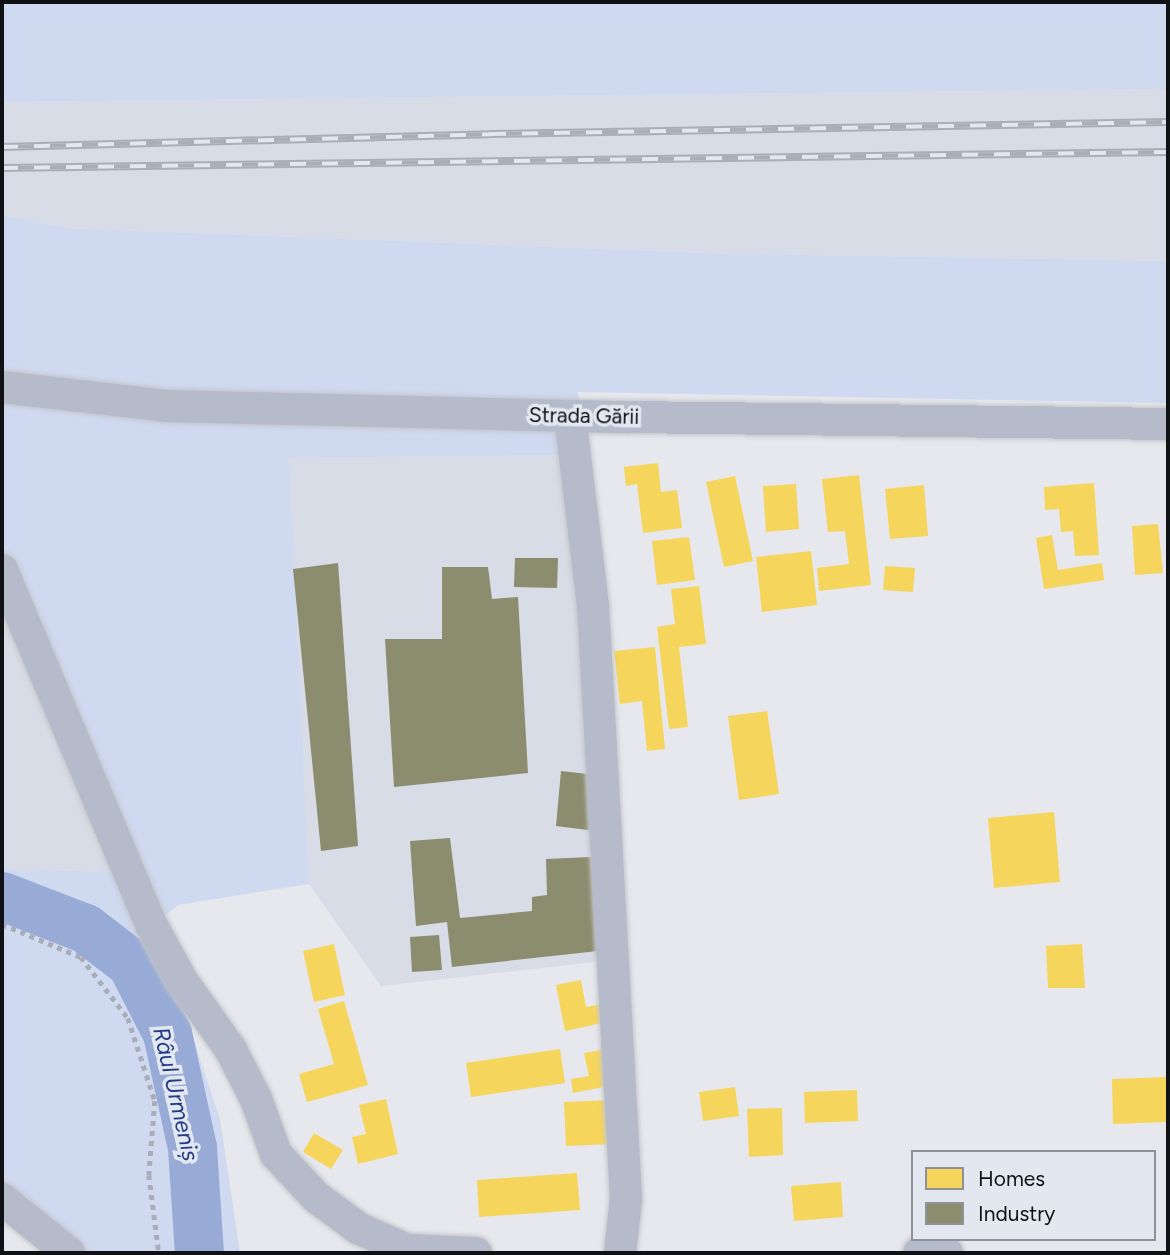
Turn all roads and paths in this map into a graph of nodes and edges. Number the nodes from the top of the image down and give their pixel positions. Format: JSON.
{"nodes":[{"id":1,"x":2,"y":387,"type":"edge"},
{"id":2,"x":570,"y":416,"type":"junction"},
{"id":3,"x":1168,"y":424,"type":"edge"},
{"id":4,"x":2,"y":570,"type":"edge"},
{"id":5,"x":2,"y":924,"type":"edge"},
{"id":6,"x":2,"y":1199,"type":"edge"},
{"id":7,"x":69,"y":1253,"type":"edge"},
{"id":8,"x":159,"y":1253,"type":"edge"},
{"id":9,"x":476,"y":1253,"type":"edge"},
{"id":10,"x":620,"y":1253,"type":"edge"},
{"id":11,"x":919,"y":1253,"type":"edge"},
{"id":12,"x":947,"y":1253,"type":"edge"}],
"edges":[{"from":1,"to":2,"type":"street","name":"Strada Gării"},
{"from":2,"to":3,"type":"street","name":"Strada Gării"},
{"from":2,"to":10,"type":"street"},
{"from":4,"to":9,"type":"street"},
{"from":5,"to":8,"type":"path"},
{"from":6,"to":7,"type":"street"},
{"from":11,"to":12,"type":"street"}]}
